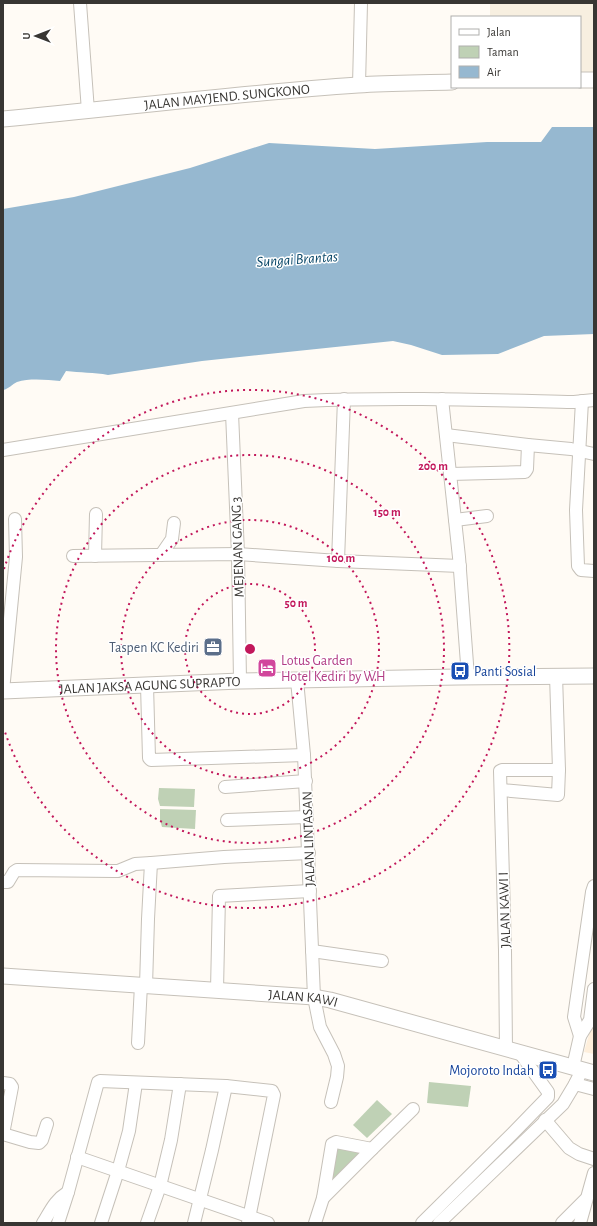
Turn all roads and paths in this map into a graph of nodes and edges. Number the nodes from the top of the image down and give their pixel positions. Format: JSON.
{"nodes":[{"id":1,"x":80,"y":3,"type":"edge"},
{"id":2,"x":361,"y":3,"type":"edge"},
{"id":3,"x":581,"y":80,"type":"edge"},
{"id":4,"x":594,"y":80,"type":"edge"},
{"id":5,"x":451,"y":82,"type":"edge"},
{"id":6,"x":359,"y":85,"type":"junction"},
{"id":7,"x":88,"y":111,"type":"junction"},
{"id":8,"x":3,"y":118,"type":"edge"},
{"id":9,"x":344,"y":399,"type":"junction"},
{"id":10,"x":442,"y":399,"type":"junction"},
{"id":11,"x":588,"y":400,"type":"edge"},
{"id":12,"x":232,"y":413,"type":"junction"},
{"id":13,"x":446,"y":435,"type":"junction"},
{"id":14,"x":528,"y":445,"type":"junction"},
{"id":15,"x":3,"y":450,"type":"edge"},
{"id":16,"x":579,"y":451,"type":"junction"},
{"id":17,"x":594,"y":454,"type":"edge"},
{"id":18,"x":450,"y":474,"type":"junction"},
{"id":19,"x":96,"y":514,"type":"dead end"},
{"id":20,"x":487,"y":516,"type":"dead end"},
{"id":21,"x":15,"y":519,"type":"dead end"},
{"id":22,"x":454,"y":520,"type":"junction"},
{"id":23,"x":174,"y":523,"type":"dead end"},
{"id":24,"x":238,"y":554,"type":"junction"},
{"id":25,"x":161,"y":555,"type":"junction"},
{"id":26,"x":73,"y":556,"type":"dead end"},
{"id":27,"x":95,"y":556,"type":"junction"},
{"id":28,"x":338,"y":561,"type":"junction"},
{"id":29,"x":460,"y":566,"type":"junction"},
{"id":30,"x":594,"y":571,"type":"edge"},
{"id":31,"x":556,"y":675,"type":"junction"},
{"id":32,"x":594,"y":676,"type":"edge"},
{"id":33,"x":468,"y":677,"type":"junction"},
{"id":34,"x":297,"y":680,"type":"junction"},
{"id":35,"x":240,"y":681,"type":"junction"},
{"id":36,"x":147,"y":685,"type":"junction"},
{"id":37,"x":3,"y":691,"type":"edge"},
{"id":38,"x":304,"y":755,"type":"junction"},
{"id":39,"x":559,"y":770,"type":"junction"},
{"id":40,"x":306,"y":781,"type":"junction"},
{"id":41,"x":225,"y":787,"type":"dead end"},
{"id":42,"x":501,"y":790,"type":"junction"},
{"id":43,"x":307,"y":817,"type":"junction"},
{"id":44,"x":227,"y":820,"type":"dead end"},
{"id":45,"x":309,"y":853,"type":"junction"},
{"id":46,"x":151,"y":863,"type":"junction"},
{"id":47,"x":3,"y":882,"type":"edge"},
{"id":48,"x":594,"y":886,"type":"edge"},
{"id":49,"x":310,"y":891,"type":"junction"},
{"id":50,"x":312,"y":951,"type":"junction"},
{"id":51,"x":382,"y":961,"type":"dead end"},
{"id":52,"x":3,"y":976,"type":"edge"},
{"id":53,"x":143,"y":985,"type":"junction"},
{"id":54,"x":594,"y":989,"type":"edge"},
{"id":55,"x":217,"y":990,"type":"junction"},
{"id":56,"x":314,"y":997,"type":"junction"},
{"id":57,"x":574,"y":1017,"type":"junction"},
{"id":58,"x":592,"y":1021,"type":"edge"},
{"id":59,"x":580,"y":1036,"type":"junction"},
{"id":60,"x":138,"y":1043,"type":"dead end"},
{"id":61,"x":513,"y":1051,"type":"junction"},
{"id":62,"x":583,"y":1070,"type":"edge"},
{"id":63,"x":3,"y":1083,"type":"edge"},
{"id":64,"x":136,"y":1083,"type":"junction"},
{"id":65,"x":180,"y":1084,"type":"junction"},
{"id":66,"x":576,"y":1084,"type":"junction"},
{"id":67,"x":226,"y":1086,"type":"junction"},
{"id":68,"x":594,"y":1088,"type":"edge"},
{"id":69,"x":331,"y":1102,"type":"dead end"},
{"id":70,"x":414,"y":1109,"type":"dead end"},
{"id":71,"x":545,"y":1120,"type":"junction"},
{"id":72,"x":47,"y":1124,"type":"dead end"},
{"id":73,"x":513,"y":1133,"type":"junction"},
{"id":74,"x":3,"y":1134,"type":"edge"},
{"id":75,"x":523,"y":1142,"type":"junction"},
{"id":76,"x":372,"y":1149,"type":"junction"},
{"id":77,"x":78,"y":1157,"type":"junction"},
{"id":78,"x":594,"y":1159,"type":"edge"},
{"id":79,"x":118,"y":1171,"type":"junction"},
{"id":80,"x":594,"y":1173,"type":"edge"},
{"id":81,"x":160,"y":1186,"type":"junction"},
{"id":82,"x":68,"y":1192,"type":"junction"},
{"id":83,"x":323,"y":1198,"type":"junction"},
{"id":84,"x":200,"y":1200,"type":"junction"},
{"id":85,"x":586,"y":1200,"type":"junction"},
{"id":86,"x":249,"y":1220,"type":"edge"},
{"id":87,"x":43,"y":1223,"type":"edge"},
{"id":88,"x":58,"y":1223,"type":"edge"},
{"id":89,"x":101,"y":1223,"type":"edge"},
{"id":90,"x":147,"y":1223,"type":"edge"},
{"id":91,"x":194,"y":1223,"type":"edge"},
{"id":92,"x":268,"y":1223,"type":"edge"},
{"id":93,"x":315,"y":1223,"type":"edge"},
{"id":94,"x":422,"y":1223,"type":"edge"},
{"id":95,"x":439,"y":1223,"type":"edge"},
{"id":96,"x":562,"y":1223,"type":"edge"},
{"id":97,"x":580,"y":1223,"type":"edge"}],
"edges":[{"from":1,"to":7,"type":"street"},
{"from":2,"to":6,"type":"street"},
{"from":3,"to":4,"type":"main road"},
{"from":5,"to":6,"type":"main road","name":"JALAN MAYJEND. SUNGKONO"},
{"from":6,"to":7,"type":"main road","name":"JALAN MAYJEND. SUNGKONO"},
{"from":7,"to":8,"type":"main road","name":"JALAN MAYJEND. SUNGKONO"},
{"from":9,"to":10,"type":"street"},
{"from":9,"to":12,"type":"street"},
{"from":9,"to":28,"type":"street"},
{"from":10,"to":11,"type":"street"},
{"from":10,"to":13,"type":"street"},
{"from":11,"to":16,"type":"street"},
{"from":12,"to":15,"type":"street"},
{"from":12,"to":24,"type":"street","name":"MEJENAN GANG 3"},
{"from":13,"to":14,"type":"street"},
{"from":13,"to":18,"type":"street"},
{"from":14,"to":16,"type":"street"},
{"from":14,"to":18,"type":"street"},
{"from":16,"to":17,"type":"street"},
{"from":16,"to":30,"type":"street"},
{"from":18,"to":22,"type":"street"},
{"from":19,"to":27,"type":"street"},
{"from":20,"to":22,"type":"street"},
{"from":21,"to":37,"type":"street"},
{"from":22,"to":29,"type":"street"},
{"from":23,"to":25,"type":"street"},
{"from":24,"to":25,"type":"street"},
{"from":24,"to":28,"type":"street"},
{"from":24,"to":35,"type":"street","name":"MEJENAN GANG 3"},
{"from":25,"to":27,"type":"street"},
{"from":26,"to":27,"type":"street"},
{"from":28,"to":29,"type":"street"},
{"from":29,"to":33,"type":"street"},
{"from":31,"to":32,"type":"main road","name":"JALAN JAKSA AGUNG SUPRAPTO"},
{"from":31,"to":33,"type":"main road","name":"JALAN JAKSA AGUNG SUPRAPTO"},
{"from":31,"to":39,"type":"street"},
{"from":33,"to":34,"type":"main road","name":"JALAN JAKSA AGUNG SUPRAPTO"},
{"from":34,"to":35,"type":"main road","name":"JALAN JAKSA AGUNG SUPRAPTO"},
{"from":34,"to":38,"type":"street","name":"JALAN LINTASAN"},
{"from":35,"to":36,"type":"main road","name":"JALAN JAKSA AGUNG SUPRAPTO"},
{"from":36,"to":37,"type":"main road","name":"JALAN JAKSA AGUNG SUPRAPTO"},
{"from":36,"to":38,"type":"street"},
{"from":38,"to":40,"type":"street","name":"JALAN LINTASAN"},
{"from":39,"to":42,"type":"street","name":"JALAN KAWI I"},
{"from":39,"to":42,"type":"street"},
{"from":40,"to":41,"type":"street"},
{"from":40,"to":43,"type":"street","name":"JALAN LINTASAN"},
{"from":42,"to":61,"type":"street","name":"JALAN KAWI I"},
{"from":43,"to":44,"type":"street"},
{"from":43,"to":45,"type":"street","name":"JALAN LINTASAN"},
{"from":45,"to":46,"type":"street"},
{"from":45,"to":49,"type":"street","name":"JALAN LINTASAN"},
{"from":46,"to":47,"type":"street"},
{"from":46,"to":53,"type":"street"},
{"from":48,"to":57,"type":"street"},
{"from":49,"to":50,"type":"street","name":"JALAN LINTASAN"},
{"from":49,"to":55,"type":"street"},
{"from":50,"to":51,"type":"street"},
{"from":50,"to":56,"type":"street","name":"JALAN LINTASAN"},
{"from":52,"to":53,"type":"main road","name":"JALAN KAWI"},
{"from":53,"to":55,"type":"main road","name":"JALAN KAWI"},
{"from":53,"to":60,"type":"street"},
{"from":54,"to":58,"type":"street"},
{"from":55,"to":56,"type":"main road","name":"JALAN KAWI"},
{"from":56,"to":61,"type":"main road","name":"JALAN KAWI"},
{"from":56,"to":69,"type":"street","name":"JALAN LINTASAN"},
{"from":57,"to":58,"type":"street"},
{"from":57,"to":59,"type":"street"},
{"from":58,"to":59,"type":"street"},
{"from":59,"to":62,"type":"street"},
{"from":61,"to":62,"type":"main road","name":"JALAN KAWI"},
{"from":61,"to":73,"type":"street"},
{"from":62,"to":66,"type":"street"},
{"from":63,"to":74,"type":"street"},
{"from":64,"to":65,"type":"street"},
{"from":64,"to":77,"type":"street"},
{"from":64,"to":79,"type":"street"},
{"from":65,"to":67,"type":"street"},
{"from":65,"to":81,"type":"street"},
{"from":66,"to":68,"type":"street"},
{"from":66,"to":71,"type":"street"},
{"from":67,"to":84,"type":"street"},
{"from":67,"to":86,"type":"street"},
{"from":70,"to":76,"type":"street"},
{"from":71,"to":75,"type":"street"},
{"from":71,"to":78,"type":"street"},
{"from":72,"to":74,"type":"street"},
{"from":73,"to":75,"type":"street"},
{"from":73,"to":94,"type":"street"},
{"from":75,"to":95,"type":"street"},
{"from":76,"to":83,"type":"street"},
{"from":76,"to":83,"type":"street"},
{"from":77,"to":79,"type":"street"},
{"from":77,"to":82,"type":"street"},
{"from":79,"to":81,"type":"street"},
{"from":79,"to":89,"type":"street"},
{"from":80,"to":85,"type":"street"},
{"from":81,"to":84,"type":"street"},
{"from":81,"to":90,"type":"street"},
{"from":82,"to":87,"type":"street"},
{"from":82,"to":88,"type":"street"},
{"from":83,"to":93,"type":"street"},
{"from":84,"to":86,"type":"street"},
{"from":84,"to":91,"type":"street"},
{"from":85,"to":96,"type":"street"},
{"from":85,"to":97,"type":"street"},
{"from":86,"to":92,"type":"street"}]}
